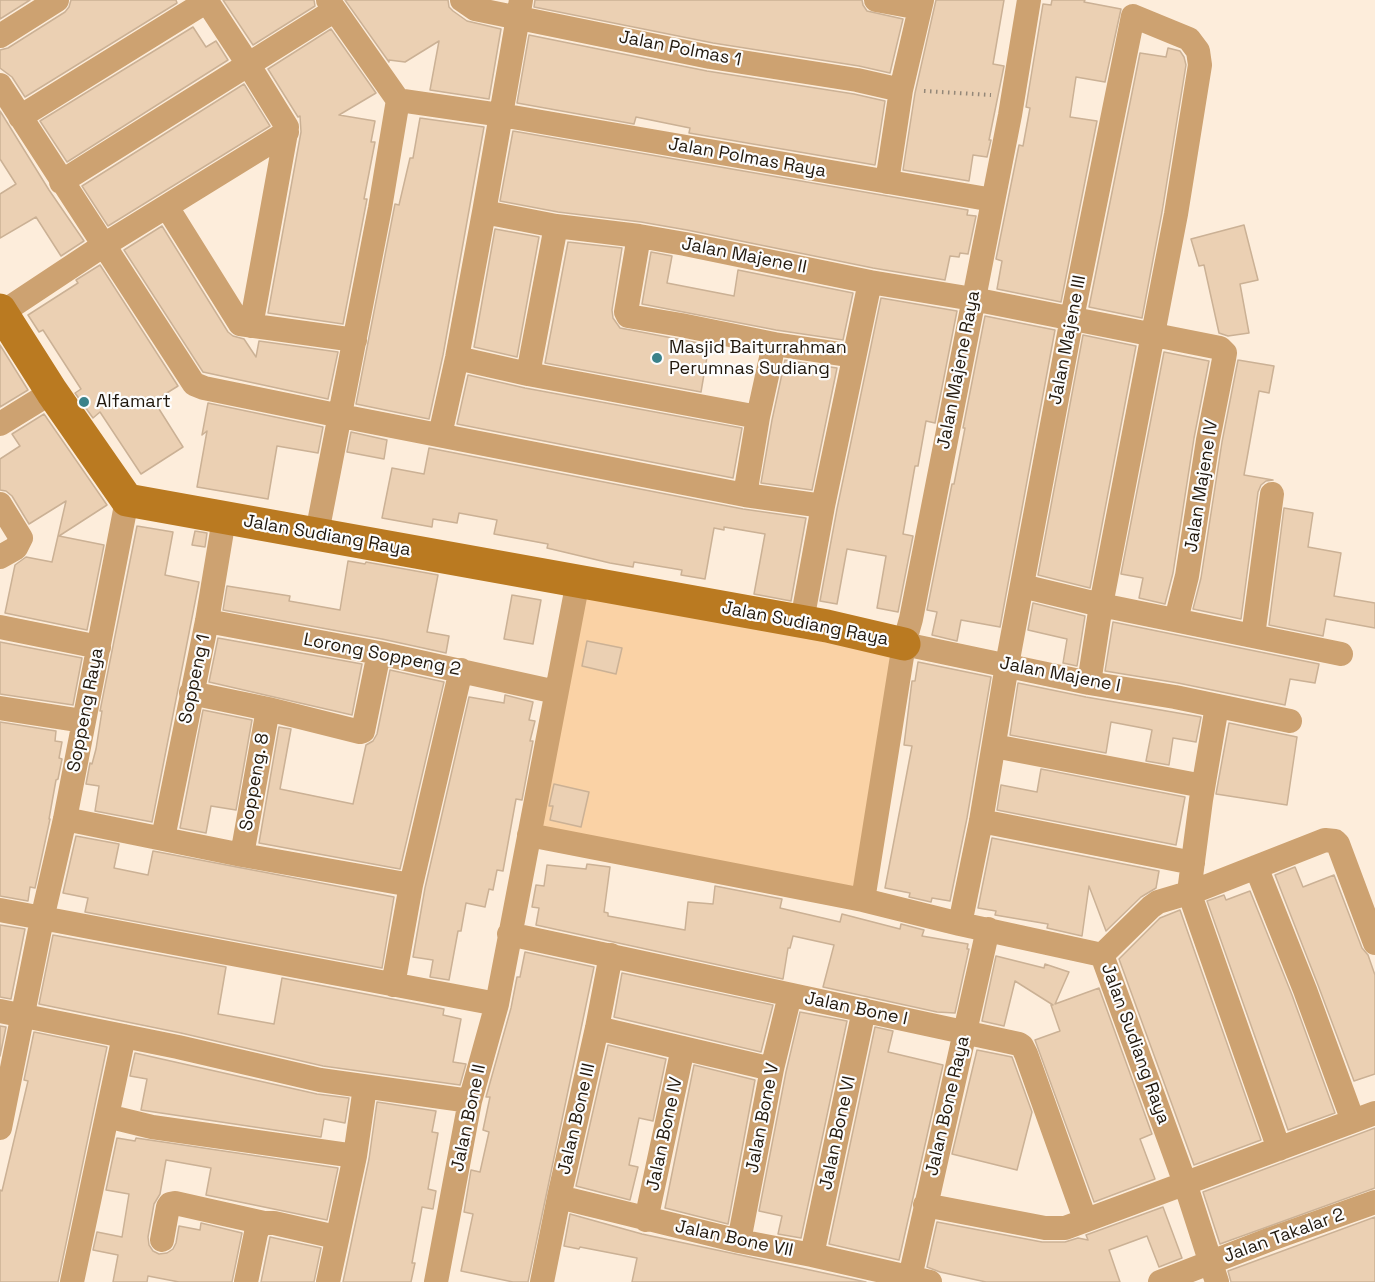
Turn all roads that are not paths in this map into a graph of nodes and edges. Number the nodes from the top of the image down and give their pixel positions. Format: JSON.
{"nodes":[{"id":1,"x":57,"y":0,"type":"edge"},
{"id":2,"x":462,"y":0,"type":"edge"},
{"id":3,"x":876,"y":0,"type":"edge"},
{"id":4,"x":1029,"y":0,"type":"edge"},
{"id":5,"x":206,"y":1,"type":"edge"},
{"id":6,"x":921,"y":4,"type":"edge"},
{"id":7,"x":331,"y":5,"type":"edge"},
{"id":8,"x":519,"y":8,"type":"edge"},
{"id":9,"x":0,"y":36,"type":"edge"},
{"id":10,"x":248,"y":63,"type":"junction"},
{"id":11,"x":0,"y":85,"type":"edge"},
{"id":12,"x":901,"y":90,"type":"junction"},
{"id":13,"x":398,"y":100,"type":"junction"},
{"id":14,"x":501,"y":116,"type":"junction"},
{"id":15,"x":20,"y":117,"type":"junction"},
{"id":16,"x":287,"y":132,"type":"junction"},
{"id":17,"x":61,"y":182,"type":"junction"},
{"id":18,"x":887,"y":182,"type":"junction"},
{"id":19,"x":993,"y":201,"type":"junction"},
{"id":20,"x":167,"y":207,"type":"junction"},
{"id":21,"x":484,"y":212,"type":"junction"},
{"id":22,"x":556,"y":226,"type":"junction"},
{"id":23,"x":639,"y":236,"type":"junction"},
{"id":24,"x":104,"y":244,"type":"junction"},
{"id":25,"x":870,"y":282,"type":"junction"},
{"id":26,"x":973,"y":299,"type":"junction"},
{"id":27,"x":1,"y":312,"type":"edge"},
{"id":28,"x":1072,"y":318,"type":"junction"},
{"id":29,"x":252,"y":326,"type":"junction"},
{"id":30,"x":1152,"y":335,"type":"junction"},
{"id":31,"x":355,"y":340,"type":"junction"},
{"id":32,"x":774,"y":344,"type":"junction"},
{"id":33,"x":1225,"y":352,"type":"joint"},
{"id":34,"x":854,"y":356,"type":"junction"},
{"id":35,"x":457,"y":358,"type":"junction"},
{"id":36,"x":528,"y":374,"type":"junction"},
{"id":37,"x":52,"y":392,"type":"junction"},
{"id":38,"x":341,"y":416,"type":"junction"},
{"id":39,"x":758,"y":417,"type":"junction"},
{"id":40,"x":0,"y":424,"type":"edge"},
{"id":41,"x":440,"y":435,"type":"junction"},
{"id":42,"x":1272,"y":494,"type":"dead end"},
{"id":43,"x":745,"y":495,"type":"junction"},
{"id":44,"x":127,"y":500,"type":"junction"},
{"id":45,"x":0,"y":504,"type":"edge"},
{"id":46,"x":823,"y":506,"type":"junction"},
{"id":47,"x":224,"y":519,"type":"junction"},
{"id":48,"x":317,"y":533,"type":"junction"},
{"id":49,"x":0,"y":557,"type":"edge"},
{"id":50,"x":578,"y":581,"type":"junction"},
{"id":51,"x":1022,"y":586,"type":"junction"},
{"id":52,"x":1101,"y":605,"type":"junction"},
{"id":53,"x":1176,"y":620,"type":"junction"},
{"id":54,"x":207,"y":621,"type":"junction"},
{"id":55,"x":802,"y":621,"type":"junction"},
{"id":56,"x":0,"y":627,"type":"edge"},
{"id":57,"x":1253,"y":636,"type":"junction"},
{"id":58,"x":904,"y":644,"type":"junction"},
{"id":59,"x":99,"y":647,"type":"junction"},
{"id":60,"x":379,"y":653,"type":"junction"},
{"id":61,"x":1341,"y":654,"type":"dead end"},
{"id":62,"x":1007,"y":665,"type":"junction"},
{"id":63,"x":461,"y":670,"type":"junction"},
{"id":64,"x":1089,"y":683,"type":"junction"},
{"id":65,"x":556,"y":692,"type":"junction"},
{"id":66,"x":191,"y":693,"type":"junction"},
{"id":67,"x":1217,"y":706,"type":"junction"},
{"id":68,"x":0,"y":708,"type":"edge"},
{"id":69,"x":268,"y":709,"type":"junction"},
{"id":70,"x":83,"y":721,"type":"junction"},
{"id":71,"x":1290,"y":721,"type":"dead end"},
{"id":72,"x":994,"y":746,"type":"junction"},
{"id":73,"x":1202,"y":793,"type":"junction"},
{"id":74,"x":65,"y":819,"type":"junction"},
{"id":75,"x":981,"y":821,"type":"junction"},
{"id":76,"x":529,"y":835,"type":"junction"},
{"id":77,"x":163,"y":838,"type":"junction"},
{"id":78,"x":242,"y":855,"type":"junction"},
{"id":79,"x":1193,"y":863,"type":"junction"},
{"id":80,"x":1256,"y":867,"type":"junction"},
{"id":81,"x":411,"y":885,"type":"junction"},
{"id":82,"x":1189,"y":892,"type":"junction"},
{"id":83,"x":863,"y":900,"type":"junction"},
{"id":84,"x":0,"y":910,"type":"edge"},
{"id":85,"x":42,"y":919,"type":"junction"},
{"id":86,"x":960,"y":924,"type":"junction"},
{"id":87,"x":988,"y":930,"type":"junction"},
{"id":88,"x":1375,"y":943,"type":"edge"},
{"id":89,"x":507,"y":945,"type":"junction"},
{"id":90,"x":1102,"y":955,"type":"junction"},
{"id":91,"x":611,"y":956,"type":"junction"},
{"id":92,"x":393,"y":985,"type":"junction"},
{"id":93,"x":790,"y":995,"type":"junction"},
{"id":94,"x":497,"y":1004,"type":"junction"},
{"id":95,"x":864,"y":1010,"type":"junction"},
{"id":96,"x":12,"y":1013,"type":"edge"},
{"id":97,"x":597,"y":1028,"type":"junction"},
{"id":98,"x":965,"y":1031,"type":"junction"},
{"id":99,"x":124,"y":1036,"type":"junction"},
{"id":100,"x":683,"y":1048,"type":"junction"},
{"id":101,"x":772,"y":1069,"type":"junction"},
{"id":102,"x":365,"y":1087,"type":"junction"},
{"id":103,"x":470,"y":1101,"type":"junction"},
{"id":104,"x":1375,"y":1113,"type":"edge"},
{"id":105,"x":107,"y":1116,"type":"junction"},
{"id":106,"x":1353,"y":1121,"type":"junction"},
{"id":107,"x":0,"y":1128,"type":"edge"},
{"id":108,"x":1279,"y":1149,"type":"junction"},
{"id":109,"x":354,"y":1156,"type":"junction"},
{"id":110,"x":1185,"y":1183,"type":"junction"},
{"id":111,"x":559,"y":1197,"type":"junction"},
{"id":112,"x":1375,"y":1202,"type":"edge"},
{"id":113,"x":926,"y":1205,"type":"junction"},
{"id":114,"x":1085,"y":1219,"type":"junction"},
{"id":115,"x":646,"y":1220,"type":"junction"},
{"id":116,"x":264,"y":1223,"type":"junction"},
{"id":117,"x":336,"y":1237,"type":"junction"},
{"id":118,"x":162,"y":1240,"type":"dead end"},
{"id":119,"x":739,"y":1241,"type":"junction"},
{"id":120,"x":812,"y":1255,"type":"junction"},
{"id":121,"x":1214,"y":1272,"type":"edge"},
{"id":122,"x":916,"y":1280,"type":"edge"},
{"id":123,"x":441,"y":1281,"type":"edge"},
{"id":124,"x":72,"y":1282,"type":"edge"},
{"id":125,"x":246,"y":1282,"type":"edge"},
{"id":126,"x":328,"y":1282,"type":"edge"},
{"id":127,"x":542,"y":1282,"type":"edge"},
{"id":128,"x":1160,"y":1282,"type":"edge"}],
"edges":[{"from":1,"to":9,"type":"street"},
{"from":2,"to":8,"type":"street","name":"Jalan Polmas 1"},
{"from":3,"to":6,"type":"street"},
{"from":4,"to":19,"type":"street","name":"Jalan Majene Raya"},
{"from":5,"to":10,"type":"street"},
{"from":5,"to":15,"type":"street"},
{"from":6,"to":12,"type":"street"},
{"from":7,"to":10,"type":"street"},
{"from":7,"to":13,"type":"street"},
{"from":8,"to":12,"type":"street","name":"Jalan Polmas 1"},
{"from":8,"to":14,"type":"street"},
{"from":10,"to":16,"type":"street"},
{"from":10,"to":17,"type":"street"},
{"from":11,"to":15,"type":"street"},
{"from":12,"to":18,"type":"street"},
{"from":13,"to":14,"type":"street","name":"Jalan Polmas Raya"},
{"from":13,"to":31,"type":"street"},
{"from":14,"to":18,"type":"street","name":"Jalan Polmas Raya"},
{"from":14,"to":21,"type":"street"},
{"from":15,"to":17,"type":"street"},
{"from":16,"to":20,"type":"street"},
{"from":16,"to":29,"type":"street"},
{"from":17,"to":24,"type":"street"},
{"from":18,"to":19,"type":"street","name":"Jalan Polmas Raya"},
{"from":19,"to":26,"type":"street","name":"Jalan Majene Raya"},
{"from":20,"to":24,"type":"street"},
{"from":20,"to":29,"type":"street"},
{"from":21,"to":22,"type":"street","name":"Jalan Majene II"},
{"from":21,"to":35,"type":"street"},
{"from":22,"to":23,"type":"street","name":"Jalan Majene II"},
{"from":22,"to":36,"type":"street"},
{"from":23,"to":25,"type":"street","name":"Jalan Majene II"},
{"from":23,"to":32,"type":"street"},
{"from":24,"to":27,"type":"street"},
{"from":24,"to":38,"type":"street"},
{"from":25,"to":26,"type":"street","name":"Jalan Majene II"},
{"from":25,"to":34,"type":"street"},
{"from":26,"to":28,"type":"street","name":"Jalan Majene II"},
{"from":26,"to":58,"type":"street","name":"Jalan Majene Raya"},
{"from":27,"to":37,"type":"street"},
{"from":28,"to":30,"type":"street","name":"Jalan Majene II"},
{"from":28,"to":30,"type":"street","name":"Jalan Majene III"},
{"from":28,"to":51,"type":"street","name":"Jalan Majene III"},
{"from":29,"to":31,"type":"street"},
{"from":30,"to":33,"type":"street","name":"Jalan Majene II"},
{"from":30,"to":52,"type":"street"},
{"from":31,"to":38,"type":"street"},
{"from":32,"to":34,"type":"street"},
{"from":32,"to":39,"type":"street"},
{"from":33,"to":53,"type":"street","name":"Jalan Majene IV"},
{"from":34,"to":46,"type":"street"},
{"from":35,"to":36,"type":"street"},
{"from":35,"to":41,"type":"street"},
{"from":36,"to":39,"type":"street"},
{"from":37,"to":40,"type":"street"},
{"from":37,"to":44,"type":"street"},
{"from":38,"to":41,"type":"street"},
{"from":38,"to":48,"type":"street"},
{"from":39,"to":43,"type":"street"},
{"from":41,"to":43,"type":"street"},
{"from":42,"to":57,"type":"street"},
{"from":43,"to":46,"type":"street"},
{"from":44,"to":47,"type":"street","name":"Jalan Sudiang Raya"},
{"from":44,"to":59,"type":"street","name":"Soppeng Raya"},
{"from":45,"to":49,"type":"street"},
{"from":46,"to":55,"type":"street"},
{"from":47,"to":48,"type":"street","name":"Jalan Sudiang Raya"},
{"from":47,"to":54,"type":"street","name":"Soppeng 1"},
{"from":48,"to":50,"type":"street","name":"Jalan Sudiang Raya"},
{"from":50,"to":55,"type":"street","name":"Jalan Sudiang Raya"},
{"from":50,"to":65,"type":"street","name":"Jalan Bone II"},
{"from":51,"to":52,"type":"street"},
{"from":51,"to":62,"type":"street","name":"Jalan Majene III"},
{"from":52,"to":53,"type":"street"},
{"from":52,"to":64,"type":"street"},
{"from":53,"to":57,"type":"street"},
{"from":54,"to":60,"type":"street","name":"Lorong Soppeng 2"},
{"from":54,"to":66,"type":"street","name":"Soppeng 1"},
{"from":55,"to":58,"type":"street","name":"Jalan Sudiang Raya"},
{"from":56,"to":59,"type":"street"},
{"from":57,"to":61,"type":"street"},
{"from":58,"to":62,"type":"street","name":"Jalan Majene I"},
{"from":58,"to":83,"type":"street","name":"Jalan Sudiang Raya"},
{"from":59,"to":70,"type":"street","name":"Soppeng Raya"},
{"from":60,"to":63,"type":"street","name":"Lorong Soppeng 2"},
{"from":60,"to":69,"type":"street"},
{"from":62,"to":64,"type":"street","name":"Jalan Majene I"},
{"from":62,"to":72,"type":"street","name":"Jalan Majene III"},
{"from":63,"to":65,"type":"street","name":"Lorong Soppeng 2"},
{"from":63,"to":81,"type":"street"},
{"from":64,"to":67,"type":"street","name":"Jalan Majene I"},
{"from":65,"to":76,"type":"street","name":"Jalan Bone II"},
{"from":66,"to":69,"type":"street"},
{"from":66,"to":77,"type":"street","name":"Soppeng 1"},
{"from":67,"to":71,"type":"street","name":"Jalan Majene I"},
{"from":67,"to":73,"type":"street"},
{"from":68,"to":70,"type":"street"},
{"from":69,"to":78,"type":"street","name":"Soppeng. 8"},
{"from":70,"to":74,"type":"street","name":"Soppeng Raya"},
{"from":72,"to":73,"type":"street"},
{"from":72,"to":75,"type":"street","name":"Jalan Majene III"},
{"from":73,"to":79,"type":"street"},
{"from":74,"to":77,"type":"street"},
{"from":74,"to":85,"type":"street","name":"Soppeng Raya"},
{"from":75,"to":79,"type":"street"},
{"from":75,"to":86,"type":"street","name":"Jalan Majene III"},
{"from":76,"to":83,"type":"street"},
{"from":76,"to":89,"type":"street","name":"Jalan Bone II"},
{"from":77,"to":78,"type":"street"},
{"from":78,"to":81,"type":"street"},
{"from":79,"to":82,"type":"street"},
{"from":80,"to":82,"type":"street"},
{"from":80,"to":88,"type":"street"},
{"from":80,"to":106,"type":"street"},
{"from":81,"to":92,"type":"street"},
{"from":82,"to":90,"type":"street"},
{"from":82,"to":108,"type":"street"},
{"from":83,"to":86,"type":"street","name":"Jalan Sudiang Raya"},
{"from":84,"to":85,"type":"street"},
{"from":85,"to":92,"type":"street"},
{"from":85,"to":96,"type":"street","name":"Soppeng Raya"},
{"from":86,"to":87,"type":"street","name":"Jalan Sudiang Raya"},
{"from":87,"to":90,"type":"street","name":"Jalan Sudiang Raya"},
{"from":87,"to":98,"type":"street","name":"Jalan Bone Raya"},
{"from":89,"to":91,"type":"street","name":"Jalan Bone I"},
{"from":89,"to":94,"type":"street","name":"Jalan Bone II"},
{"from":90,"to":110,"type":"street","name":"Jalan Sudiang Raya"},
{"from":91,"to":93,"type":"street","name":"Jalan Bone I"},
{"from":91,"to":97,"type":"street","name":"Jalan Bone III"},
{"from":92,"to":94,"type":"street"},
{"from":93,"to":95,"type":"street","name":"Jalan Bone I"},
{"from":93,"to":101,"type":"street","name":"Jalan Bone V"},
{"from":94,"to":103,"type":"street","name":"Jalan Bone II"},
{"from":95,"to":98,"type":"street","name":"Jalan Bone I"},
{"from":95,"to":120,"type":"street","name":"Jalan Bone VI"},
{"from":96,"to":99,"type":"street"},
{"from":96,"to":107,"type":"street","name":"Soppeng Raya"},
{"from":97,"to":100,"type":"street"},
{"from":97,"to":111,"type":"street","name":"Jalan Bone III"},
{"from":98,"to":113,"type":"street","name":"Jalan Bone Raya"},
{"from":98,"to":114,"type":"street","name":"Jalan Bone I"},
{"from":99,"to":102,"type":"street"},
{"from":99,"to":105,"type":"street"},
{"from":100,"to":101,"type":"street"},
{"from":100,"to":115,"type":"street","name":"Jalan Bone IV"},
{"from":101,"to":119,"type":"street","name":"Jalan Bone V"},
{"from":102,"to":103,"type":"street"},
{"from":102,"to":109,"type":"street"},
{"from":103,"to":123,"type":"street","name":"Jalan Bone II"},
{"from":104,"to":106,"type":"street"},
{"from":105,"to":109,"type":"street"},
{"from":105,"to":124,"type":"street"},
{"from":106,"to":108,"type":"street"},
{"from":108,"to":110,"type":"street"},
{"from":109,"to":117,"type":"street"},
{"from":110,"to":114,"type":"street"},
{"from":110,"to":121,"type":"street","name":"Jalan Sudiang Raya"},
{"from":111,"to":115,"type":"street","name":"Jalan Bone VII"},
{"from":111,"to":127,"type":"street","name":"Jalan Bone III"},
{"from":112,"to":121,"type":"street","name":"Jalan Takalar 2"},
{"from":113,"to":114,"type":"street"},
{"from":113,"to":122,"type":"street","name":"Jalan Bone Raya"},
{"from":115,"to":119,"type":"street","name":"Jalan Bone VII"},
{"from":116,"to":117,"type":"street"},
{"from":116,"to":118,"type":"street"},
{"from":116,"to":125,"type":"street"},
{"from":117,"to":126,"type":"street"},
{"from":119,"to":120,"type":"street","name":"Jalan Bone VII"},
{"from":120,"to":122,"type":"street","name":"Jalan Bone VII"},
{"from":121,"to":128,"type":"street","name":"Jalan Takalar 2"}]}
